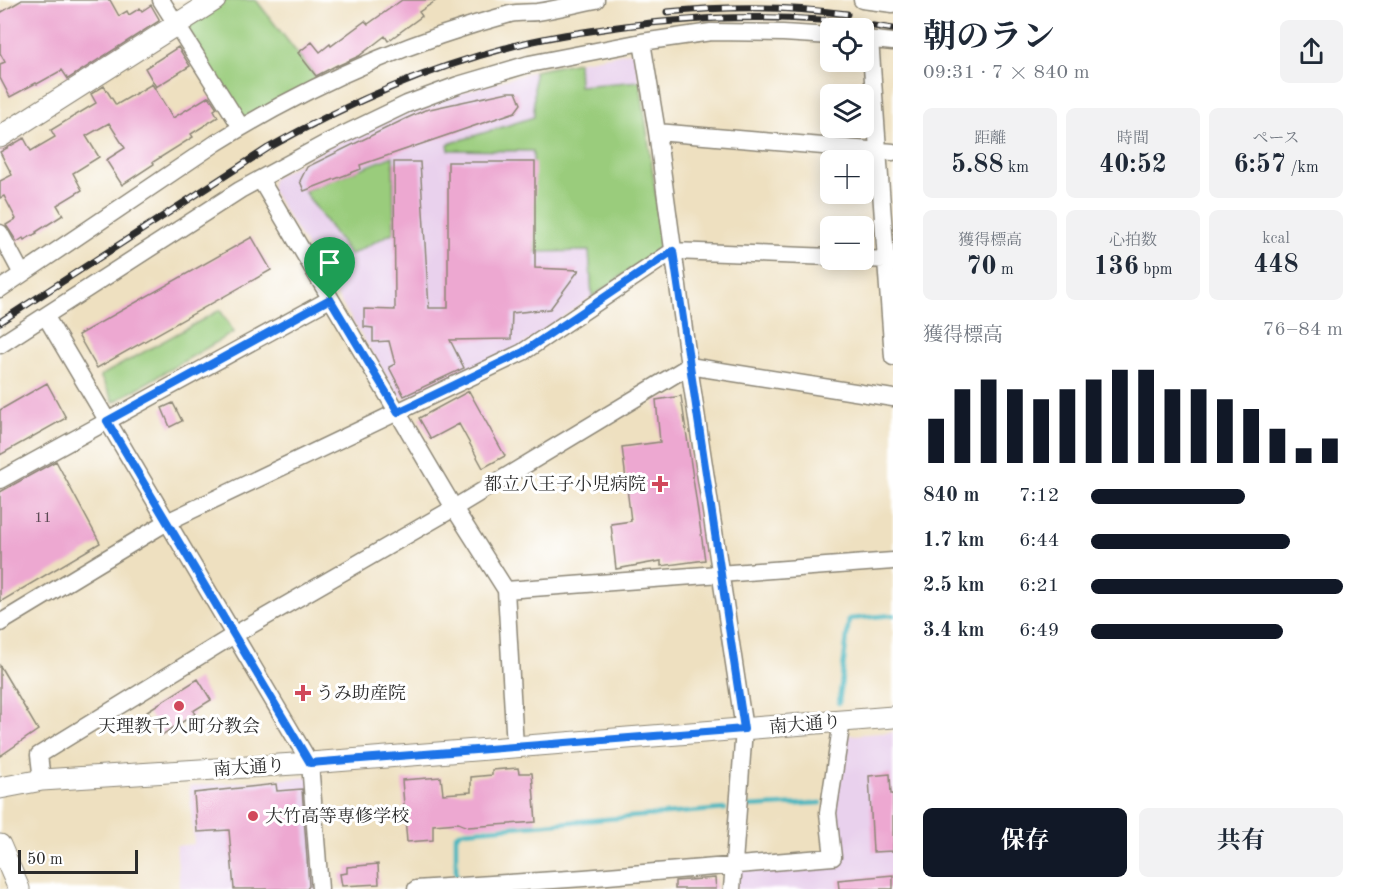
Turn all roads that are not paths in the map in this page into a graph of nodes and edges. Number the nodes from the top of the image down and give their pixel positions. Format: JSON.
{"nodes":[{"id":1,"x":161,"y":0,"type":"edge"},
{"id":2,"x":215,"y":0,"type":"edge"},
{"id":3,"x":596,"y":0,"type":"edge"},
{"id":4,"x":862,"y":0,"type":"edge"},
{"id":5,"x":893,"y":4,"type":"edge"},
{"id":6,"x":177,"y":24,"type":"junction"},
{"id":7,"x":820,"y":35,"type":"edge"},
{"id":8,"x":874,"y":40,"type":"edge"},
{"id":9,"x":642,"y":42,"type":"junction"},
{"id":10,"x":893,"y":42,"type":"edge"},
{"id":11,"x":872,"y":72,"type":"edge"},
{"id":12,"x":241,"y":127,"type":"junction"},
{"id":13,"x":657,"y":132,"type":"junction"},
{"id":14,"x":0,"y":137,"type":"edge"},
{"id":15,"x":885,"y":152,"type":"edge"},
{"id":16,"x":260,"y":179,"type":"junction"},
{"id":17,"x":0,"y":233,"type":"edge"},
{"id":18,"x":673,"y":251,"type":"junction"},
{"id":19,"x":820,"y":258,"type":"edge"},
{"id":20,"x":874,"y":259,"type":"edge"},
{"id":21,"x":889,"y":260,"type":"edge"},
{"id":22,"x":22,"y":274,"type":"junction"},
{"id":23,"x":0,"y":289,"type":"edge"},
{"id":24,"x":330,"y":299,"type":"junction"},
{"id":25,"x":46,"y":317,"type":"junction"},
{"id":26,"x":0,"y":345,"type":"edge"},
{"id":27,"x":893,"y":357,"type":"edge"},
{"id":28,"x":689,"y":366,"type":"junction"},
{"id":29,"x":893,"y":398,"type":"edge"},
{"id":30,"x":398,"y":412,"type":"junction"},
{"id":31,"x":107,"y":421,"type":"junction"},
{"id":32,"x":0,"y":480,"type":"edge"},
{"id":33,"x":454,"y":508,"type":"junction"},
{"id":34,"x":167,"y":522,"type":"junction"},
{"id":35,"x":893,"y":561,"type":"edge"},
{"id":36,"x":721,"y":573,"type":"junction"},
{"id":37,"x":506,"y":590,"type":"junction"},
{"id":38,"x":0,"y":623,"type":"edge"},
{"id":39,"x":234,"y":635,"type":"junction"},
{"id":40,"x":893,"y":717,"type":"edge"},
{"id":41,"x":842,"y":721,"type":"junction"},
{"id":42,"x":744,"y":729,"type":"junction"},
{"id":43,"x":515,"y":747,"type":"junction"},
{"id":44,"x":310,"y":763,"type":"junction"},
{"id":45,"x":42,"y":780,"type":"junction"},
{"id":46,"x":0,"y":788,"type":"edge"},
{"id":47,"x":0,"y":845,"type":"edge"},
{"id":48,"x":734,"y":866,"type":"junction"},
{"id":49,"x":19,"y":889,"type":"edge"},
{"id":50,"x":320,"y":889,"type":"edge"},
{"id":51,"x":416,"y":889,"type":"edge"},
{"id":52,"x":732,"y":889,"type":"edge"}],
"edges":[{"from":1,"to":6,"type":"street"},
{"from":2,"to":6,"type":"street"},
{"from":3,"to":12,"type":"street"},
{"from":4,"to":5,"type":"street"},
{"from":6,"to":12,"type":"street"},
{"from":6,"to":14,"type":"street"},
{"from":7,"to":9,"type":"street"},
{"from":8,"to":10,"type":"street"},
{"from":9,"to":13,"type":"street"},
{"from":9,"to":16,"type":"street"},
{"from":11,"to":15,"type":"street"},
{"from":12,"to":22,"type":"street"},
{"from":13,"to":15,"type":"street"},
{"from":13,"to":18,"type":"street"},
{"from":15,"to":21,"type":"street"},
{"from":16,"to":24,"type":"street"},
{"from":16,"to":25,"type":"street"},
{"from":17,"to":22,"type":"street"},
{"from":18,"to":19,"type":"street"},
{"from":18,"to":28,"type":"street"},
{"from":18,"to":30,"type":"street"},
{"from":20,"to":21,"type":"street"},
{"from":21,"to":27,"type":"street"},
{"from":22,"to":23,"type":"street"},
{"from":24,"to":30,"type":"street"},
{"from":24,"to":31,"type":"street"},
{"from":25,"to":26,"type":"street"},
{"from":25,"to":31,"type":"street"},
{"from":28,"to":29,"type":"street"},
{"from":28,"to":33,"type":"street"},
{"from":28,"to":36,"type":"street"},
{"from":30,"to":33,"type":"street"},
{"from":30,"to":34,"type":"street"},
{"from":31,"to":32,"type":"street"},
{"from":31,"to":34,"type":"street"},
{"from":33,"to":37,"type":"street"},
{"from":33,"to":39,"type":"street"},
{"from":34,"to":38,"type":"street"},
{"from":34,"to":39,"type":"street"},
{"from":35,"to":36,"type":"street"},
{"from":36,"to":37,"type":"street"},
{"from":36,"to":42,"type":"street"},
{"from":37,"to":43,"type":"street"},
{"from":39,"to":44,"type":"street"},
{"from":39,"to":45,"type":"street"},
{"from":40,"to":41,"type":"street","name":"南大通り"},
{"from":41,"to":42,"type":"street","name":"南大通り"},
{"from":41,"to":48,"type":"street"},
{"from":42,"to":43,"type":"street","name":"南大通り"},
{"from":42,"to":48,"type":"street"},
{"from":43,"to":44,"type":"street","name":"南大通り"},
{"from":44,"to":45,"type":"street","name":"南大通り"},
{"from":44,"to":50,"type":"street"},
{"from":45,"to":46,"type":"street","name":"南大通り"},
{"from":47,"to":49,"type":"street"},
{"from":48,"to":51,"type":"street"},
{"from":48,"to":52,"type":"street"}]}
